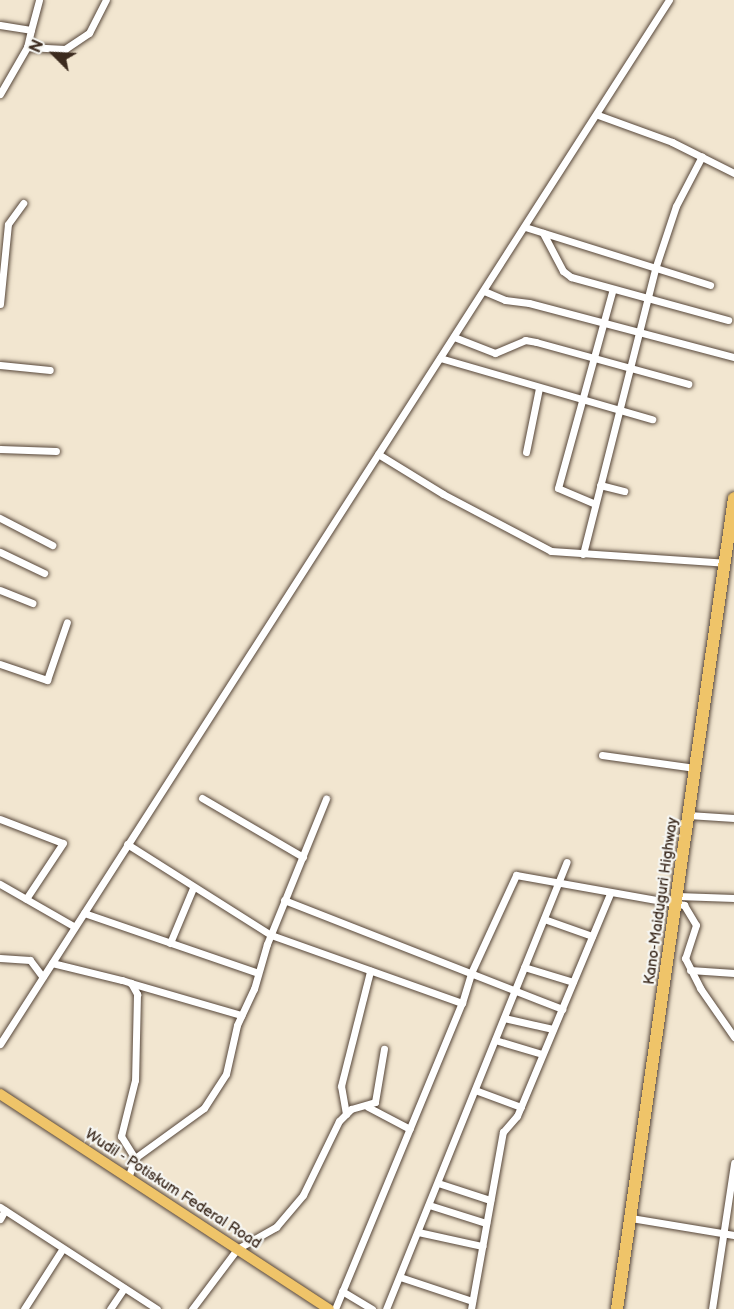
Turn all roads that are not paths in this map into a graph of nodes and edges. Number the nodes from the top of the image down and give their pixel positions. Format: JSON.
{"nodes":[{"id":1,"x":39,"y":0,"type":"edge"},
{"id":2,"x":106,"y":0,"type":"edge"},
{"id":3,"x":669,"y":0,"type":"edge"},
{"id":4,"x":0,"y":25,"type":"edge"},
{"id":5,"x":31,"y":30,"type":"junction"},
{"id":6,"x":27,"y":47,"type":"junction"},
{"id":7,"x":0,"y":94,"type":"edge"},
{"id":8,"x":598,"y":115,"type":"junction"},
{"id":9,"x":702,"y":156,"type":"junction"},
{"id":10,"x":734,"y":173,"type":"edge"},
{"id":11,"x":23,"y":203,"type":"dead end"},
{"id":12,"x":525,"y":227,"type":"junction"},
{"id":13,"x":543,"y":233,"type":"junction"},
{"id":14,"x":655,"y":269,"type":"junction"},
{"id":15,"x":711,"y":285,"type":"dead end"},
{"id":16,"x":613,"y":289,"type":"junction"},
{"id":17,"x":484,"y":291,"type":"junction"},
{"id":18,"x":648,"y":298,"type":"junction"},
{"id":19,"x":0,"y":304,"type":"edge"},
{"id":20,"x":728,"y":320,"type":"dead end"},
{"id":21,"x":602,"y":324,"type":"junction"},
{"id":22,"x":639,"y":335,"type":"junction"},
{"id":23,"x":454,"y":337,"type":"junction"},
{"id":24,"x":734,"y":357,"type":"edge"},
{"id":25,"x":440,"y":358,"type":"junction"},
{"id":26,"x":594,"y":361,"type":"junction"},
{"id":27,"x":0,"y":365,"type":"edge"},
{"id":28,"x":51,"y":370,"type":"dead end"},
{"id":29,"x":631,"y":371,"type":"junction"},
{"id":30,"x":688,"y":384,"type":"dead end"},
{"id":31,"x":539,"y":388,"type":"junction"},
{"id":32,"x":583,"y":400,"type":"junction"},
{"id":33,"x":621,"y":411,"type":"junction"},
{"id":34,"x":652,"y":418,"type":"dead end"},
{"id":35,"x":0,"y":449,"type":"edge"},
{"id":36,"x":56,"y":451,"type":"dead end"},
{"id":37,"x":526,"y":452,"type":"dead end"},
{"id":38,"x":378,"y":454,"type":"junction"},
{"id":39,"x":600,"y":485,"type":"junction"},
{"id":40,"x":624,"y":491,"type":"dead end"},
{"id":41,"x":734,"y":498,"type":"edge"},
{"id":42,"x":593,"y":503,"type":"junction"},
{"id":43,"x":0,"y":518,"type":"edge"},
{"id":44,"x":52,"y":544,"type":"dead end"},
{"id":45,"x":0,"y":552,"type":"edge"},
{"id":46,"x":583,"y":554,"type":"junction"},
{"id":47,"x":725,"y":563,"type":"junction"},
{"id":48,"x":44,"y":573,"type":"dead end"},
{"id":49,"x":0,"y":590,"type":"edge"},
{"id":50,"x":32,"y":603,"type":"dead end"},
{"id":51,"x":67,"y":622,"type":"dead end"},
{"id":52,"x":0,"y":664,"type":"edge"},
{"id":53,"x":602,"y":755,"type":"dead end"},
{"id":54,"x":695,"y":768,"type":"junction"},
{"id":55,"x":202,"y":798,"type":"dead end"},
{"id":56,"x":326,"y":799,"type":"dead end"},
{"id":57,"x":688,"y":815,"type":"junction"},
{"id":58,"x":734,"y":818,"type":"edge"},
{"id":59,"x":0,"y":819,"type":"edge"},
{"id":60,"x":128,"y":844,"type":"junction"},
{"id":61,"x":303,"y":857,"type":"junction"},
{"id":62,"x":567,"y":862,"type":"dead end"},
{"id":63,"x":0,"y":884,"type":"edge"},
{"id":64,"x":558,"y":884,"type":"junction"},
{"id":65,"x":193,"y":888,"type":"junction"},
{"id":66,"x":610,"y":894,"type":"junction"},
{"id":67,"x":734,"y":898,"type":"edge"},
{"id":68,"x":26,"y":899,"type":"junction"},
{"id":69,"x":676,"y":899,"type":"junction"},
{"id":70,"x":284,"y":900,"type":"junction"},
{"id":71,"x":84,"y":913,"type":"junction"},
{"id":72,"x":544,"y":919,"type":"junction"},
{"id":73,"x":75,"y":927,"type":"junction"},
{"id":74,"x":271,"y":935,"type":"junction"},
{"id":75,"x":592,"y":936,"type":"junction"},
{"id":76,"x":170,"y":943,"type":"junction"},
{"id":77,"x":0,"y":958,"type":"edge"},
{"id":78,"x":52,"y":963,"type":"junction"},
{"id":79,"x":524,"y":967,"type":"junction"},
{"id":80,"x":690,"y":970,"type":"junction"},
{"id":81,"x":370,"y":971,"type":"junction"},
{"id":82,"x":258,"y":973,"type":"junction"},
{"id":83,"x":471,"y":973,"type":"junction"},
{"id":84,"x":734,"y":973,"type":"edge"},
{"id":85,"x":43,"y":977,"type":"junction"},
{"id":86,"x":573,"y":982,"type":"junction"},
{"id":87,"x":130,"y":983,"type":"junction"},
{"id":88,"x":514,"y":993,"type":"junction"},
{"id":89,"x":462,"y":1003,"type":"junction"},
{"id":90,"x":562,"y":1009,"type":"junction"},
{"id":91,"x":241,"y":1015,"type":"junction"},
{"id":92,"x":504,"y":1018,"type":"junction"},
{"id":93,"x":553,"y":1029,"type":"junction"},
{"id":94,"x":734,"y":1037,"type":"edge"},
{"id":95,"x":495,"y":1040,"type":"junction"},
{"id":96,"x":0,"y":1044,"type":"edge"},
{"id":97,"x":384,"y":1049,"type":"dead end"},
{"id":98,"x":542,"y":1054,"type":"junction"},
{"id":99,"x":475,"y":1090,"type":"junction"},
{"id":100,"x":0,"y":1094,"type":"edge"},
{"id":101,"x":368,"y":1107,"type":"junction"},
{"id":102,"x":521,"y":1107,"type":"junction"},
{"id":103,"x":346,"y":1114,"type":"junction"},
{"id":104,"x":410,"y":1129,"type":"junction"},
{"id":105,"x":135,"y":1158,"type":"junction"},
{"id":106,"x":734,"y":1163,"type":"edge"},
{"id":107,"x":128,"y":1178,"type":"junction"},
{"id":108,"x":438,"y":1183,"type":"junction"},
{"id":109,"x":490,"y":1200,"type":"junction"},
{"id":110,"x":429,"y":1205,"type":"junction"},
{"id":111,"x":3,"y":1208,"type":"edge"},
{"id":112,"x":631,"y":1218,"type":"junction"},
{"id":113,"x":0,"y":1219,"type":"edge"},
{"id":114,"x":486,"y":1223,"type":"junction"},
{"id":115,"x":418,"y":1232,"type":"junction"},
{"id":116,"x":722,"y":1233,"type":"junction"},
{"id":117,"x":734,"y":1235,"type":"edge"},
{"id":118,"x":482,"y":1246,"type":"junction"},
{"id":119,"x":63,"y":1248,"type":"junction"},
{"id":120,"x":237,"y":1249,"type":"junction"},
{"id":121,"x":400,"y":1277,"type":"junction"},
{"id":122,"x":124,"y":1288,"type":"junction"},
{"id":123,"x":342,"y":1291,"type":"junction"},
{"id":124,"x":472,"y":1301,"type":"junction"},
{"id":125,"x":24,"y":1309,"type":"edge"},
{"id":126,"x":110,"y":1309,"type":"edge"},
{"id":127,"x":157,"y":1309,"type":"edge"},
{"id":128,"x":192,"y":1309,"type":"edge"},
{"id":129,"x":329,"y":1309,"type":"edge"},
{"id":130,"x":335,"y":1309,"type":"edge"},
{"id":131,"x":372,"y":1309,"type":"edge"},
{"id":132,"x":386,"y":1309,"type":"edge"},
{"id":133,"x":471,"y":1309,"type":"edge"},
{"id":134,"x":618,"y":1309,"type":"edge"},
{"id":135,"x":712,"y":1309,"type":"edge"}],
"edges":[{"from":1,"to":5,"type":"street"},
{"from":2,"to":6,"type":"street"},
{"from":3,"to":8,"type":"street"},
{"from":4,"to":5,"type":"street"},
{"from":5,"to":6,"type":"street"},
{"from":6,"to":7,"type":"street"},
{"from":8,"to":9,"type":"street"},
{"from":8,"to":12,"type":"street"},
{"from":9,"to":10,"type":"street"},
{"from":9,"to":14,"type":"street"},
{"from":11,"to":19,"type":"street"},
{"from":12,"to":13,"type":"street"},
{"from":12,"to":17,"type":"street"},
{"from":13,"to":14,"type":"street"},
{"from":13,"to":16,"type":"street"},
{"from":14,"to":15,"type":"street"},
{"from":14,"to":18,"type":"street"},
{"from":16,"to":18,"type":"street"},
{"from":16,"to":21,"type":"street"},
{"from":17,"to":21,"type":"street"},
{"from":17,"to":23,"type":"street"},
{"from":18,"to":20,"type":"street"},
{"from":18,"to":22,"type":"street"},
{"from":21,"to":22,"type":"street"},
{"from":21,"to":26,"type":"street"},
{"from":22,"to":24,"type":"street"},
{"from":22,"to":29,"type":"street"},
{"from":23,"to":25,"type":"street"},
{"from":23,"to":26,"type":"street"},
{"from":25,"to":31,"type":"street"},
{"from":25,"to":38,"type":"street"},
{"from":26,"to":29,"type":"street"},
{"from":26,"to":32,"type":"street"},
{"from":27,"to":28,"type":"street"},
{"from":29,"to":30,"type":"street"},
{"from":29,"to":33,"type":"street"},
{"from":31,"to":32,"type":"street"},
{"from":31,"to":37,"type":"street"},
{"from":32,"to":33,"type":"street"},
{"from":32,"to":42,"type":"street"},
{"from":33,"to":34,"type":"street"},
{"from":33,"to":39,"type":"street"},
{"from":35,"to":36,"type":"street"},
{"from":38,"to":46,"type":"street"},
{"from":38,"to":60,"type":"street"},
{"from":39,"to":40,"type":"street"},
{"from":39,"to":42,"type":"street"},
{"from":41,"to":47,"type":"highway","name":"Kano-Maiduguri Highway"},
{"from":42,"to":46,"type":"street"},
{"from":43,"to":44,"type":"street"},
{"from":45,"to":48,"type":"street"},
{"from":46,"to":47,"type":"street"},
{"from":47,"to":54,"type":"highway","name":"Kano-Maiduguri Highway"},
{"from":49,"to":50,"type":"street"},
{"from":51,"to":52,"type":"street"},
{"from":53,"to":54,"type":"street"},
{"from":54,"to":57,"type":"highway","name":"Kano-Maiduguri Highway"},
{"from":55,"to":61,"type":"street"},
{"from":56,"to":61,"type":"street"},
{"from":57,"to":58,"type":"street"},
{"from":57,"to":69,"type":"highway","name":"Kano-Maiduguri Highway"},
{"from":59,"to":68,"type":"street"},
{"from":60,"to":65,"type":"street"},
{"from":60,"to":71,"type":"street"},
{"from":61,"to":70,"type":"street"},
{"from":62,"to":64,"type":"street"},
{"from":63,"to":68,"type":"street"},
{"from":64,"to":66,"type":"street"},
{"from":64,"to":72,"type":"street"},
{"from":64,"to":83,"type":"street"},
{"from":65,"to":74,"type":"street"},
{"from":65,"to":76,"type":"street"},
{"from":66,"to":69,"type":"street"},
{"from":66,"to":75,"type":"street"},
{"from":67,"to":69,"type":"street"},
{"from":68,"to":73,"type":"street"},
{"from":69,"to":80,"type":"street"},
{"from":69,"to":112,"type":"highway","name":"Kano-Maiduguri Highway"},
{"from":70,"to":74,"type":"street"},
{"from":70,"to":83,"type":"street"},
{"from":71,"to":73,"type":"street"},
{"from":71,"to":76,"type":"street"},
{"from":72,"to":75,"type":"street"},
{"from":72,"to":79,"type":"street"},
{"from":73,"to":78,"type":"street"},
{"from":74,"to":81,"type":"street"},
{"from":74,"to":82,"type":"street"},
{"from":75,"to":86,"type":"street"},
{"from":76,"to":82,"type":"street"},
{"from":77,"to":85,"type":"street"},
{"from":78,"to":85,"type":"street"},
{"from":78,"to":87,"type":"street"},
{"from":79,"to":86,"type":"street"},
{"from":79,"to":88,"type":"street"},
{"from":80,"to":84,"type":"street"},
{"from":80,"to":94,"type":"street"},
{"from":81,"to":89,"type":"street"},
{"from":81,"to":103,"type":"street"},
{"from":82,"to":91,"type":"street"},
{"from":83,"to":88,"type":"street"},
{"from":83,"to":89,"type":"street"},
{"from":85,"to":96,"type":"street"},
{"from":86,"to":90,"type":"street"},
{"from":87,"to":91,"type":"street"},
{"from":87,"to":105,"type":"street"},
{"from":88,"to":90,"type":"street"},
{"from":88,"to":92,"type":"street"},
{"from":89,"to":104,"type":"street"},
{"from":90,"to":93,"type":"street"},
{"from":91,"to":105,"type":"street"},
{"from":92,"to":93,"type":"street"},
{"from":92,"to":95,"type":"street"},
{"from":93,"to":98,"type":"street"},
{"from":95,"to":98,"type":"street"},
{"from":95,"to":99,"type":"street"},
{"from":97,"to":101,"type":"street"},
{"from":98,"to":102,"type":"street"},
{"from":99,"to":102,"type":"street"},
{"from":99,"to":108,"type":"street"},
{"from":100,"to":107,"type":"main road","name":"Wudil - Potiskum Federal Road"},
{"from":101,"to":103,"type":"street"},
{"from":101,"to":104,"type":"street"},
{"from":102,"to":109,"type":"street"},
{"from":103,"to":120,"type":"street"},
{"from":104,"to":123,"type":"street"},
{"from":105,"to":107,"type":"street"},
{"from":106,"to":116,"type":"street"},
{"from":107,"to":120,"type":"main road","name":"Wudil - Potiskum Federal Road"},
{"from":108,"to":109,"type":"street"},
{"from":108,"to":110,"type":"street"},
{"from":109,"to":114,"type":"street"},
{"from":110,"to":114,"type":"street"},
{"from":110,"to":115,"type":"street"},
{"from":111,"to":113,"type":"street"},
{"from":111,"to":119,"type":"street"},
{"from":112,"to":116,"type":"street"},
{"from":112,"to":134,"type":"highway","name":"Kano-Maiduguri Highway"},
{"from":114,"to":118,"type":"street"},
{"from":115,"to":118,"type":"street"},
{"from":115,"to":121,"type":"street"},
{"from":116,"to":117,"type":"street"},
{"from":116,"to":135,"type":"street"},
{"from":118,"to":124,"type":"street"},
{"from":119,"to":122,"type":"street"},
{"from":119,"to":125,"type":"street"},
{"from":120,"to":128,"type":"street"},
{"from":120,"to":129,"type":"main road","name":"Wudil - Potiskum Federal Road"},
{"from":121,"to":124,"type":"street"},
{"from":121,"to":132,"type":"street"},
{"from":122,"to":126,"type":"street"},
{"from":122,"to":127,"type":"street"},
{"from":123,"to":130,"type":"street"},
{"from":123,"to":131,"type":"street"},
{"from":124,"to":133,"type":"street"}]}
